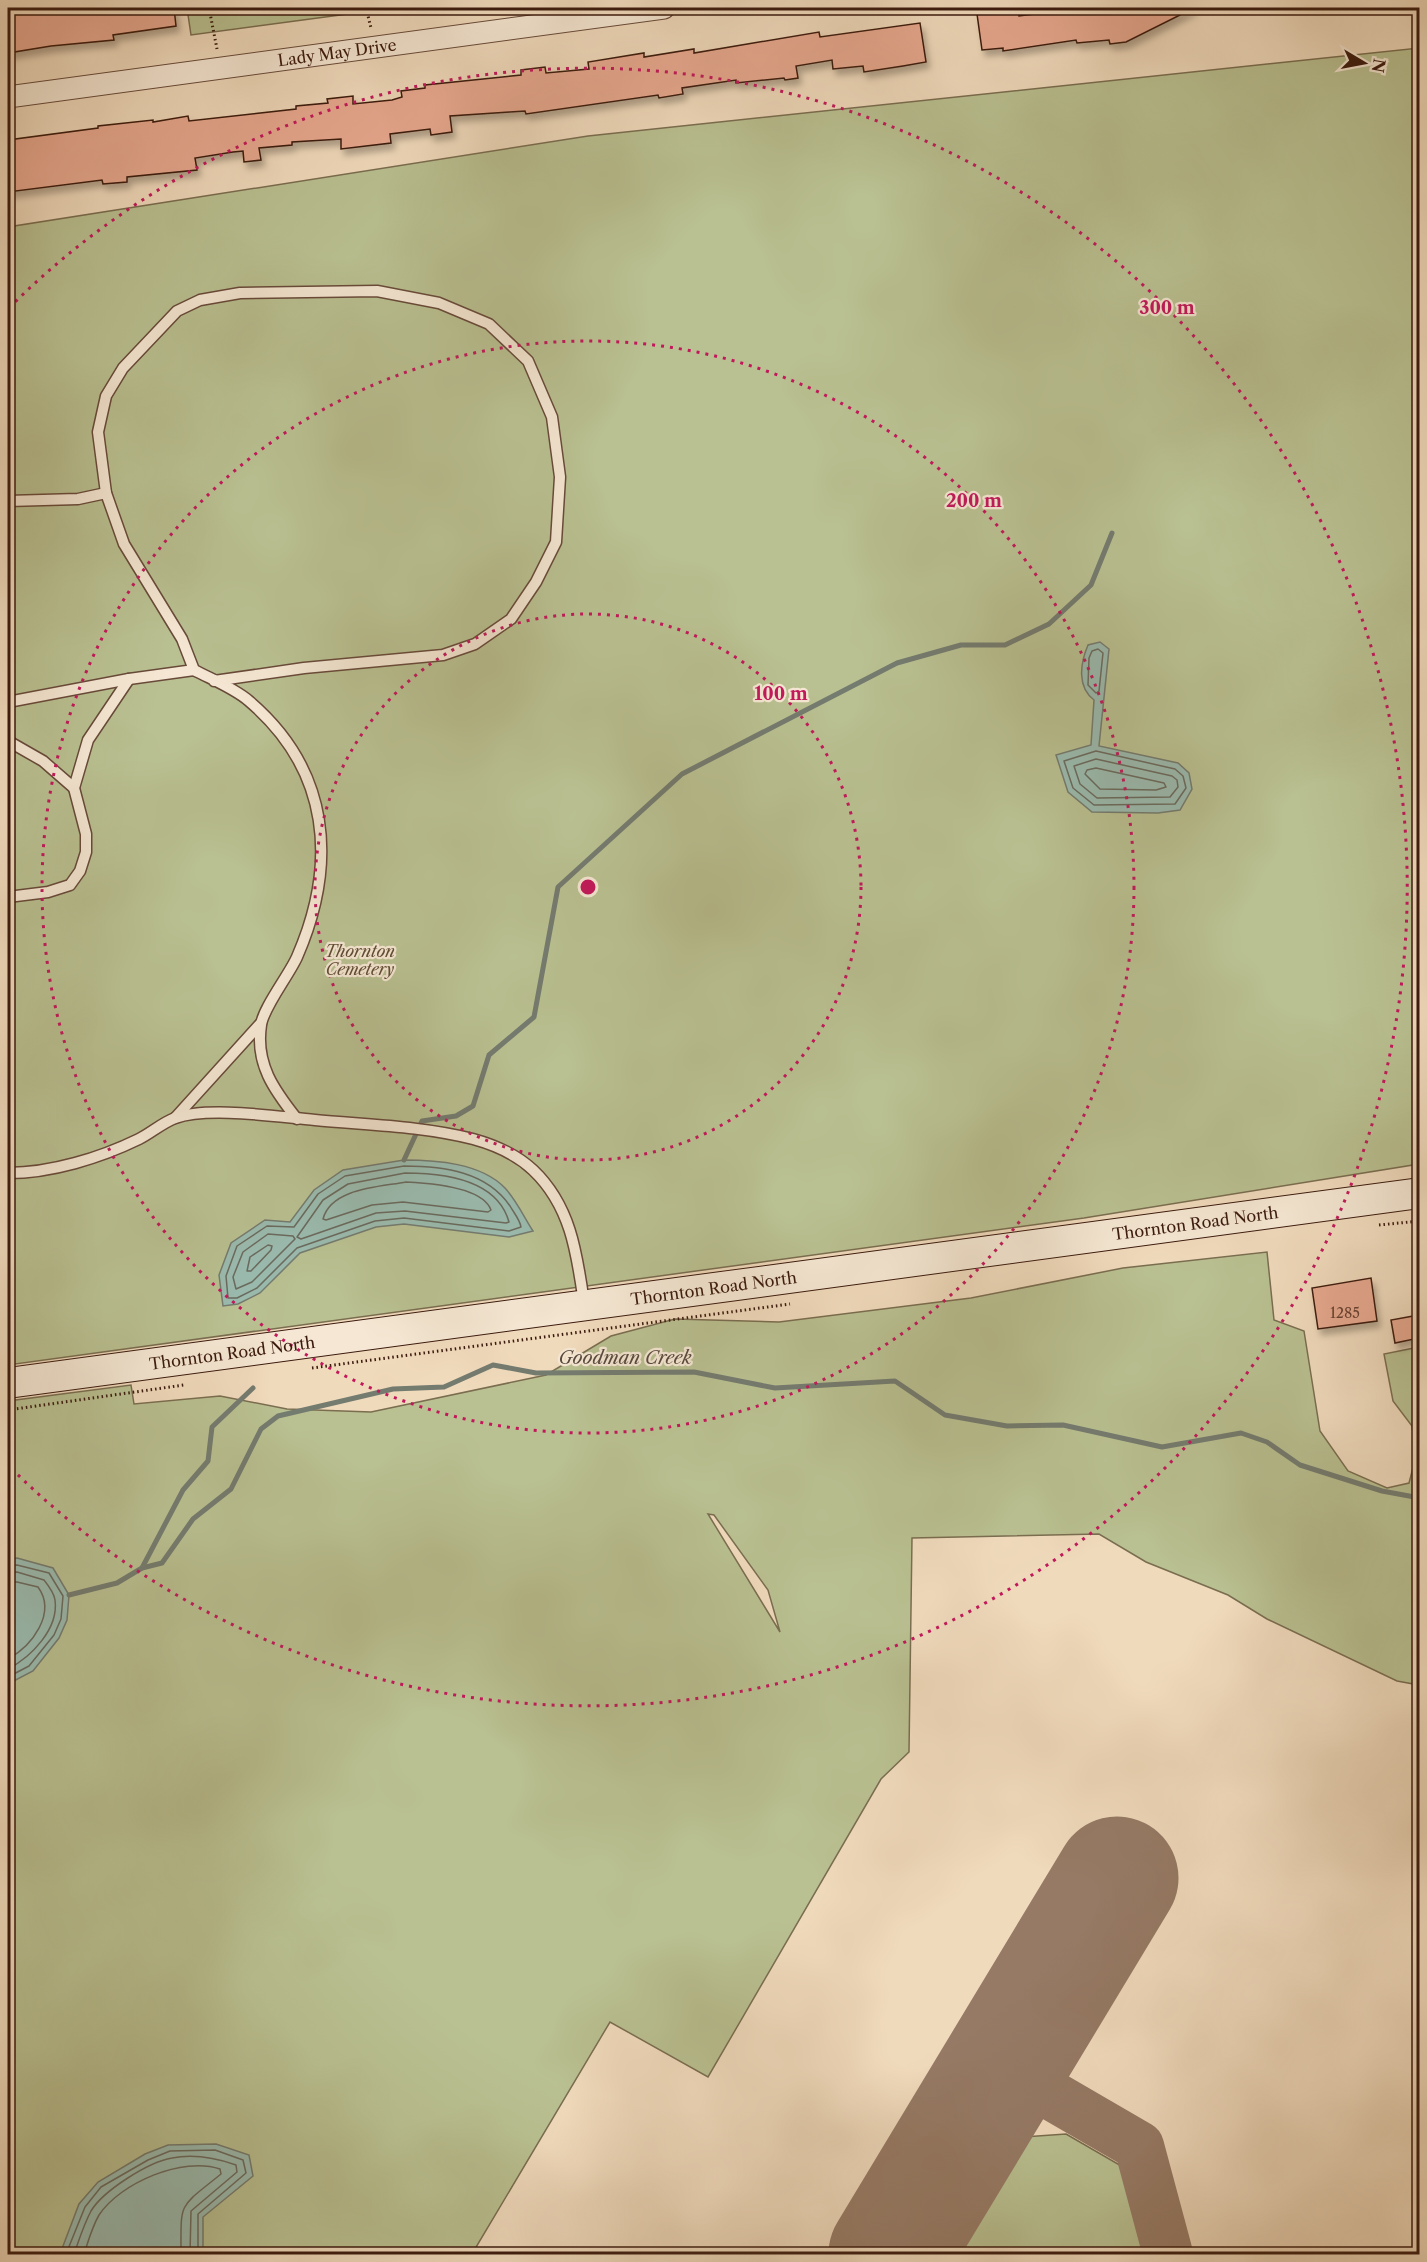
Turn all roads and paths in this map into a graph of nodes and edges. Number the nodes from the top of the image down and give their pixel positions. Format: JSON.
{"nodes":[{"id":1,"x":209,"y":8,"type":"edge"},
{"id":2,"x":664,"y":8,"type":"edge"},
{"id":3,"x":225,"y":10,"type":"dead end"},
{"id":4,"x":210,"y":14,"type":"junction"},
{"id":5,"x":220,"y":68,"type":"junction"},
{"id":6,"x":8,"y":97,"type":"edge"},
{"id":7,"x":106,"y":493,"type":"junction"},
{"id":8,"x":8,"y":501,"type":"edge"},
{"id":9,"x":194,"y":670,"type":"junction"},
{"id":10,"x":129,"y":679,"type":"junction"},
{"id":11,"x":214,"y":681,"type":"junction"},
{"id":12,"x":8,"y":702,"type":"edge"},
{"id":13,"x":8,"y":741,"type":"edge"},
{"id":14,"x":74,"y":788,"type":"junction"},
{"id":15,"x":8,"y":897,"type":"edge"},
{"id":16,"x":261,"y":1023,"type":"junction"},
{"id":17,"x":175,"y":1118,"type":"junction"},
{"id":18,"x":297,"y":1119,"type":"junction"},
{"id":19,"x":8,"y":1173,"type":"edge"},
{"id":20,"x":1419,"y":1193,"type":"edge"},
{"id":21,"x":585,"y":1306,"type":"junction"},
{"id":22,"x":8,"y":1383,"type":"edge"}],
"edges":[{"from":1,"to":4,"type":"path"},
{"from":2,"to":5,"type":"street","name":"Lady May Drive"},
{"from":3,"to":4,"type":"path"},
{"from":4,"to":5,"type":"path"},
{"from":5,"to":6,"type":"street","name":"Lady May Drive"},
{"from":7,"to":8,"type":"lane"},
{"from":7,"to":9,"type":"lane"},
{"from":7,"to":11,"type":"lane"},
{"from":9,"to":10,"type":"lane"},
{"from":9,"to":11,"type":"lane"},
{"from":10,"to":12,"type":"lane"},
{"from":10,"to":14,"type":"lane"},
{"from":11,"to":16,"type":"lane"},
{"from":13,"to":14,"type":"lane"},
{"from":14,"to":15,"type":"lane"},
{"from":16,"to":17,"type":"lane"},
{"from":16,"to":18,"type":"lane"},
{"from":17,"to":18,"type":"lane"},
{"from":17,"to":19,"type":"lane"},
{"from":18,"to":21,"type":"lane"},
{"from":20,"to":21,"type":"main road","name":"Thornton Road North"},
{"from":21,"to":22,"type":"main road","name":"Thornton Road North"}]}
